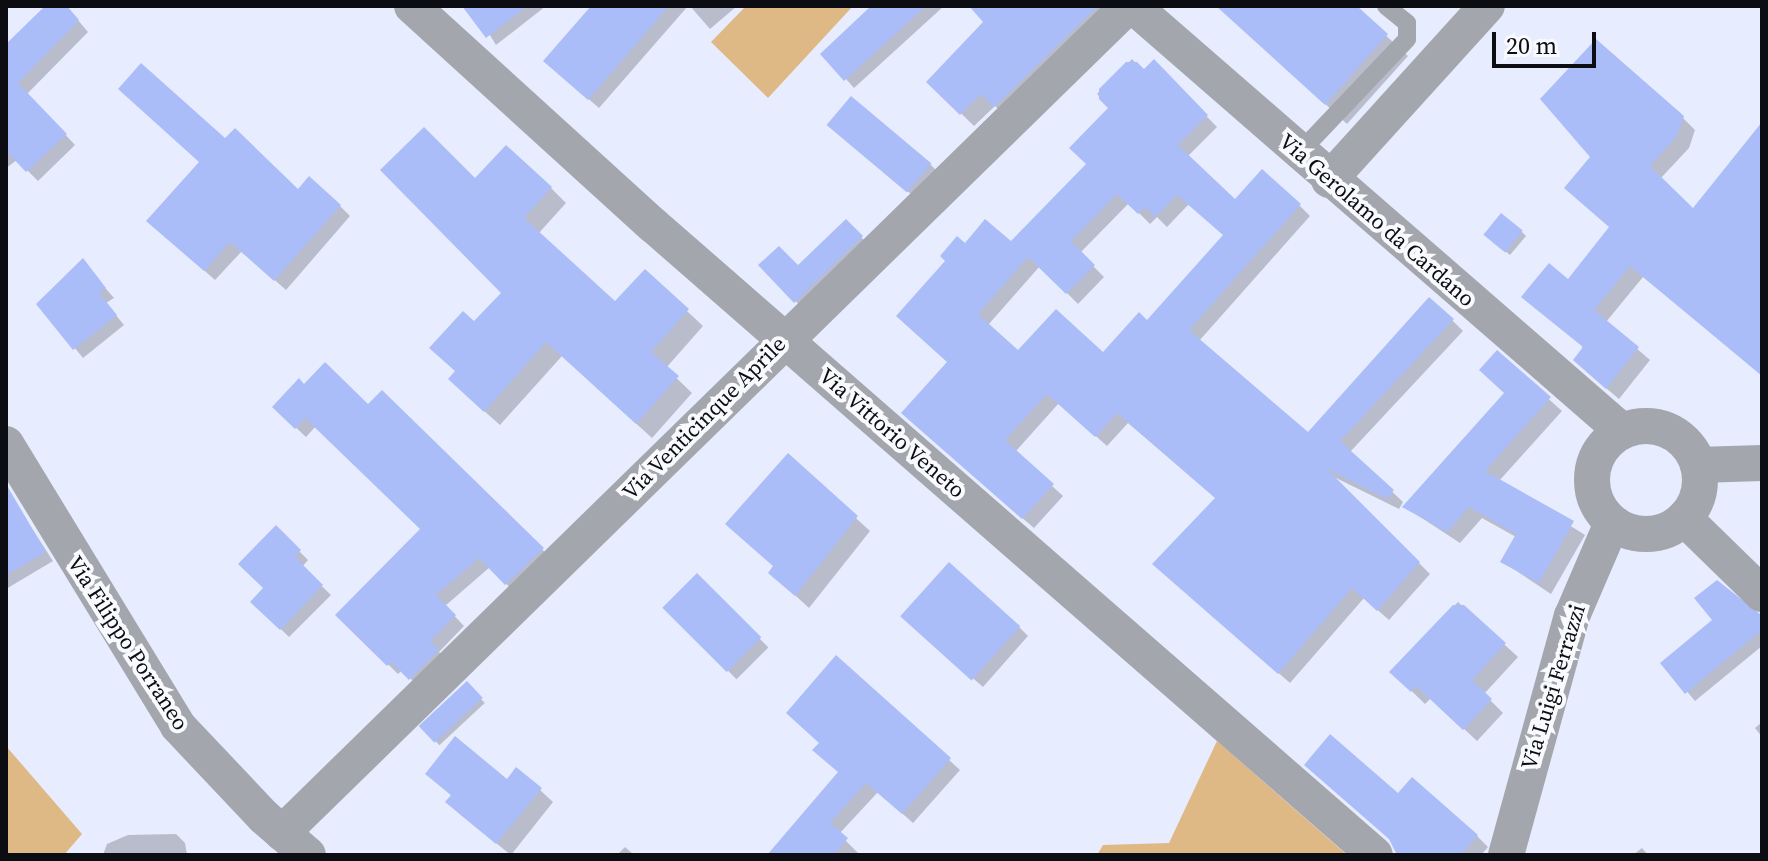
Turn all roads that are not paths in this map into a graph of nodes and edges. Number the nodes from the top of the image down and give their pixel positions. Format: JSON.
{"nodes":[{"id":1,"x":412,"y":6,"type":"edge"},
{"id":2,"x":1386,"y":6,"type":"edge"},
{"id":3,"x":1487,"y":6,"type":"edge"},
{"id":4,"x":1140,"y":9,"type":"edge"},
{"id":5,"x":1299,"y":153,"type":"junction"},
{"id":6,"x":1329,"y":180,"type":"junction"},
{"id":7,"x":784,"y":339,"type":"junction"},
{"id":8,"x":1622,"y":431,"type":"junction"},
{"id":9,"x":6,"y":444,"type":"edge"},
{"id":10,"x":1762,"y":463,"type":"edge"},
{"id":11,"x":1698,"y":465,"type":"junction"},
{"id":12,"x":1684,"y":518,"type":"junction"},
{"id":13,"x":1612,"y":523,"type":"junction"},
{"id":14,"x":1762,"y":594,"type":"edge"},
{"id":15,"x":295,"y":844,"type":"edge"},
{"id":16,"x":1375,"y":855,"type":"edge"},
{"id":17,"x":1506,"y":855,"type":"edge"}],
"edges":[{"from":1,"to":7,"type":"street","name":"Via Vittorio Veneto"},
{"from":2,"to":5,"type":"lane"},
{"from":3,"to":6,"type":"street"},
{"from":4,"to":5,"type":"street","name":"Via Gerolamo da Cardano"},
{"from":4,"to":7,"type":"street","name":"Via Venticinque Aprile"},
{"from":5,"to":6,"type":"street","name":"Via Gerolamo da Cardano"},
{"from":6,"to":8,"type":"street","name":"Via Gerolamo da Cardano"},
{"from":7,"to":15,"type":"street","name":"Via Venticinque Aprile"},
{"from":7,"to":16,"type":"street","name":"Via Vittorio Veneto"},
{"from":8,"to":11,"type":"street"},
{"from":8,"to":13,"type":"street"},
{"from":9,"to":15,"type":"street","name":"Via Filippo Porraneo"},
{"from":10,"to":11,"type":"street"},
{"from":11,"to":12,"type":"street"},
{"from":12,"to":13,"type":"street"},
{"from":12,"to":14,"type":"street"},
{"from":13,"to":17,"type":"street","name":"Via Luigi Ferrazzi"}]}
